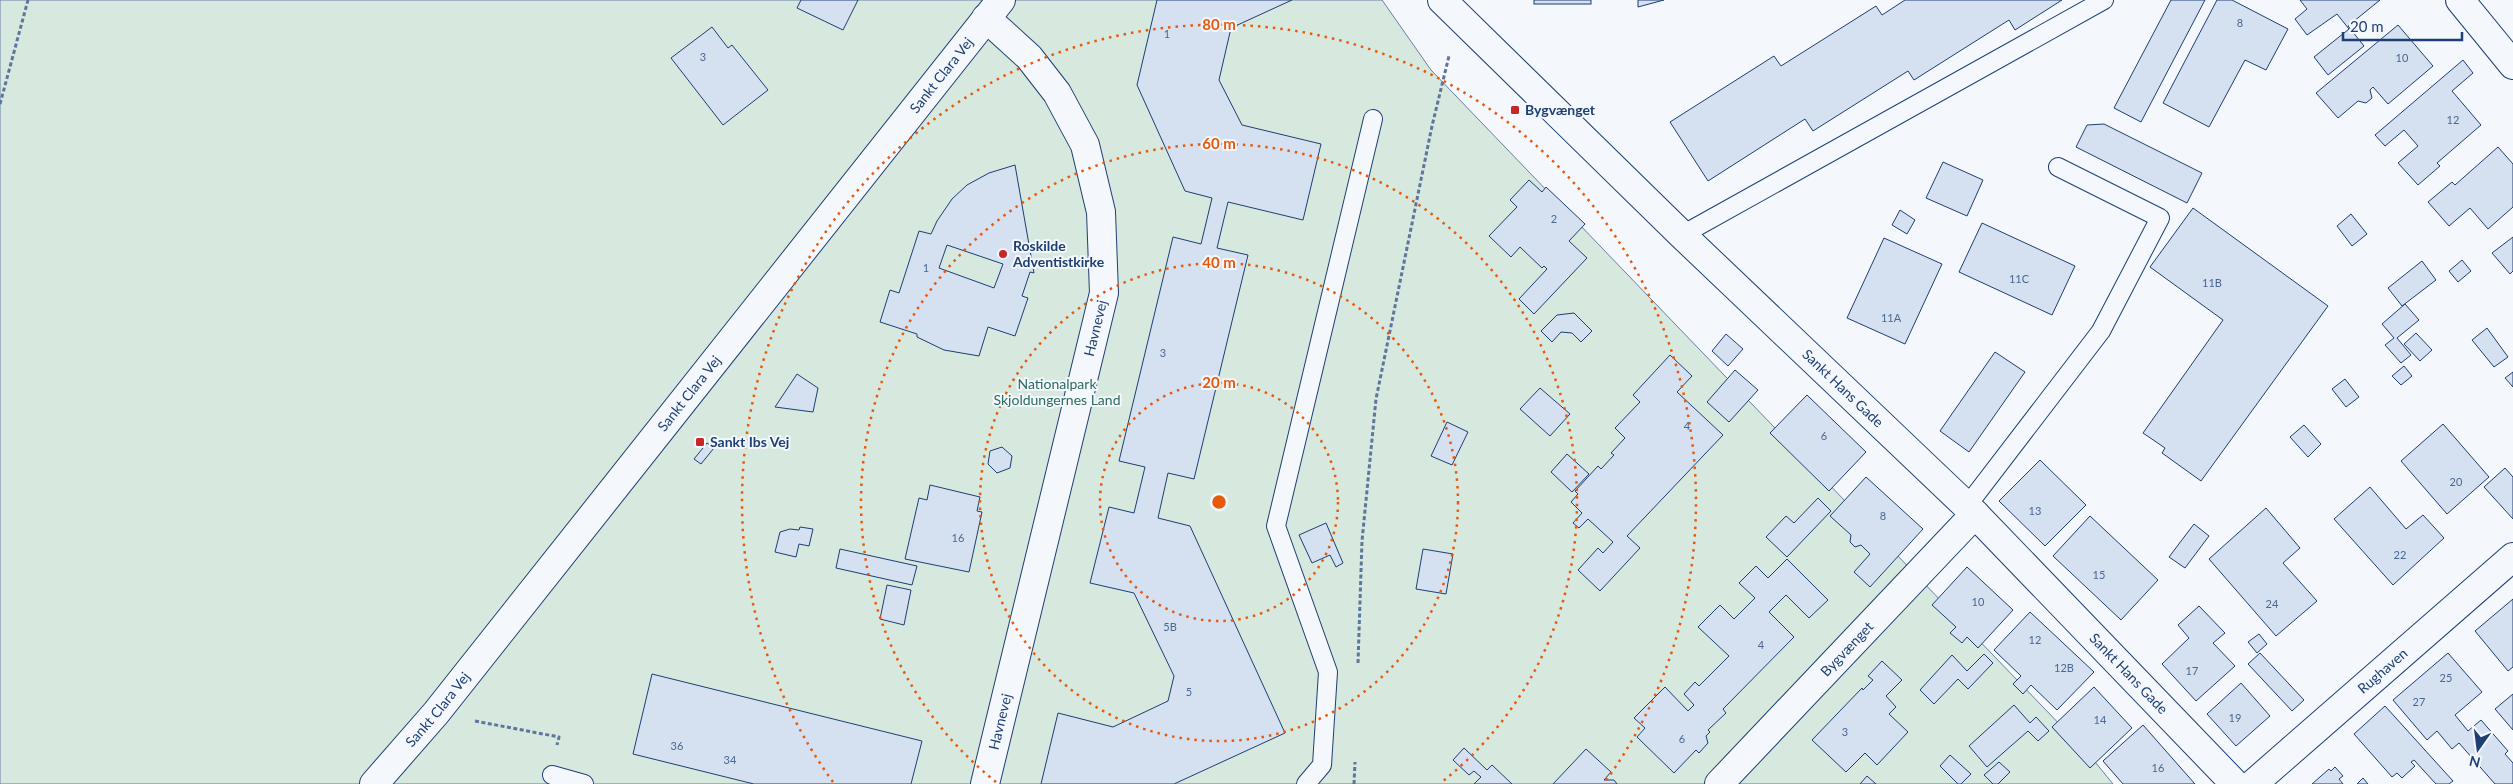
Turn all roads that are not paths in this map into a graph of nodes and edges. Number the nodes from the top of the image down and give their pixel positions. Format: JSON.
{"nodes":[{"id":1,"x":2104,"y":0,"type":"edge"},
{"id":2,"x":2460,"y":0,"type":"edge"},
{"id":3,"x":993,"y":9,"type":"edge"},
{"id":4,"x":1450,"y":9,"type":"edge"},
{"id":5,"x":2513,"y":65,"type":"edge"},
{"id":6,"x":1373,"y":120,"type":"dead end"},
{"id":7,"x":2058,"y":167,"type":"dead end"},
{"id":8,"x":1682,"y":235,"type":"junction"},
{"id":9,"x":1971,"y":510,"type":"junction"},
{"id":10,"x":2513,"y":557,"type":"edge"},
{"id":11,"x":552,"y":775,"type":"road end"},
{"id":12,"x":374,"y":784,"type":"edge"},
{"id":13,"x":584,"y":784,"type":"edge"},
{"id":14,"x":985,"y":784,"type":"edge"},
{"id":15,"x":1306,"y":784,"type":"edge"},
{"id":16,"x":1719,"y":784,"type":"edge"},
{"id":17,"x":2235,"y":784,"type":"edge"},
{"id":18,"x":2253,"y":784,"type":"edge"}],
"edges":[{"from":1,"to":8,"type":"lane"},
{"from":2,"to":5,"type":"street"},
{"from":3,"to":12,"type":"street","name":"Sankt Clara Vej"},
{"from":3,"to":14,"type":"street","name":"Havnevej"},
{"from":4,"to":8,"type":"street","name":"Sankt Hans Gade"},
{"from":6,"to":15,"type":"lane"},
{"from":7,"to":9,"type":"lane"},
{"from":8,"to":9,"type":"street","name":"Sankt Hans Gade"},
{"from":9,"to":16,"type":"street","name":"Bygvænget"},
{"from":9,"to":17,"type":"street","name":"Sankt Hans Gade"},
{"from":10,"to":18,"type":"street","name":"Rughaven"},
{"from":11,"to":13,"type":"lane"}]}
